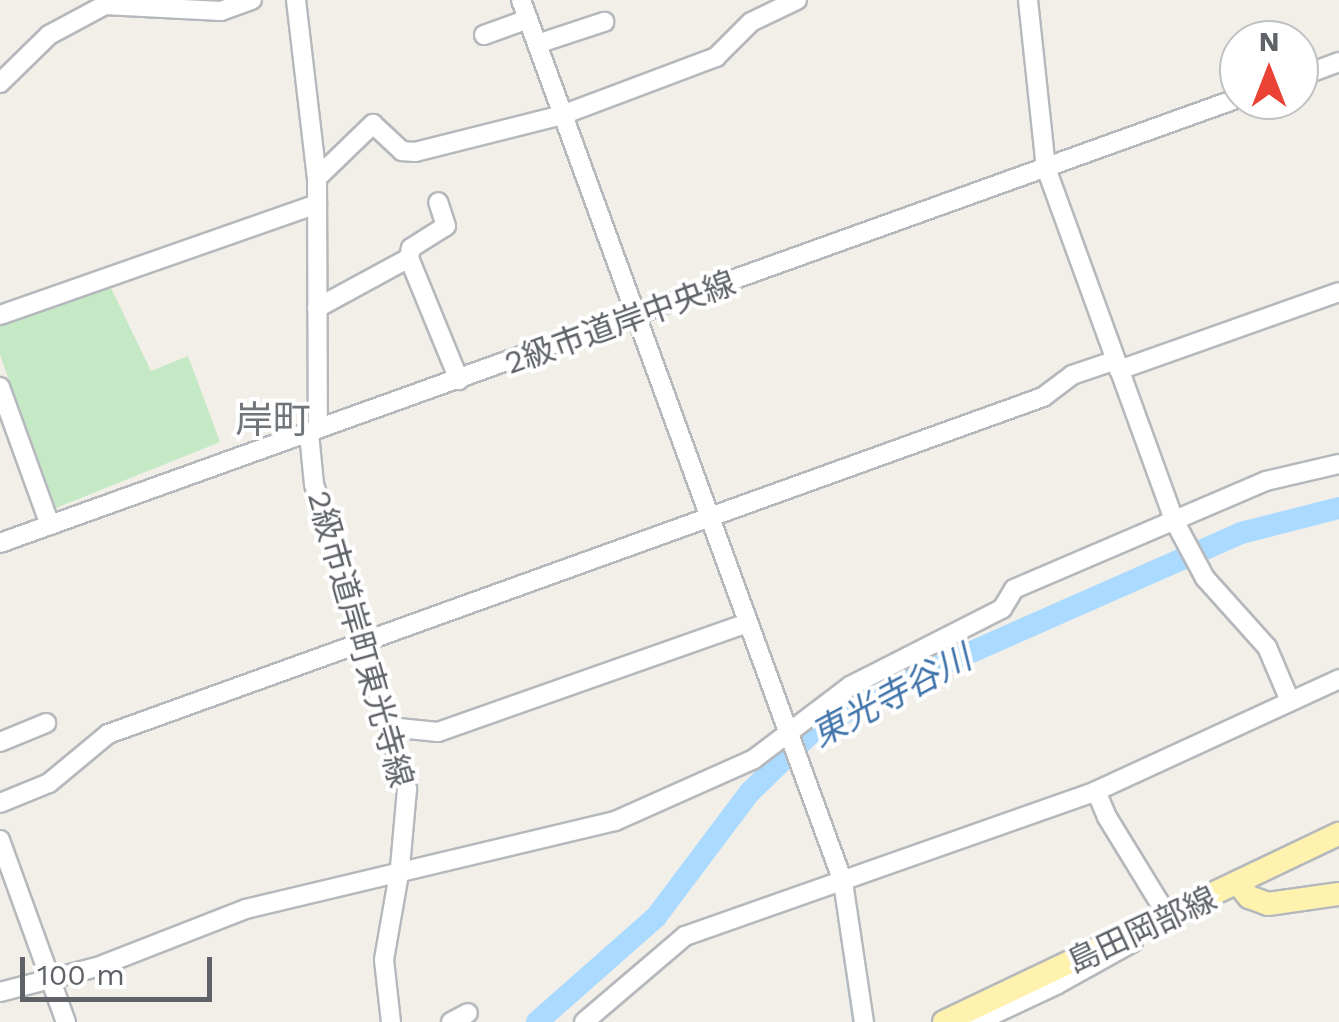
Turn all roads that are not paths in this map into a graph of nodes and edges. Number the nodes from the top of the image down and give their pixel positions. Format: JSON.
{"nodes":[{"id":1,"x":252,"y":0,"type":"edge"},
{"id":2,"x":296,"y":0,"type":"edge"},
{"id":3,"x":521,"y":0,"type":"edge"},
{"id":4,"x":797,"y":0,"type":"edge"},
{"id":5,"x":1028,"y":0,"type":"edge"},
{"id":6,"x":528,"y":18,"type":"junction"},
{"id":7,"x":604,"y":22,"type":"dead end"},
{"id":8,"x":484,"y":35,"type":"dead end"},
{"id":9,"x":537,"y":44,"type":"junction"},
{"id":10,"x":0,"y":84,"type":"edge"},
{"id":11,"x":1219,"y":105,"type":"edge"},
{"id":12,"x":562,"y":115,"type":"junction"},
{"id":13,"x":1046,"y":168,"type":"junction"},
{"id":14,"x":317,"y":178,"type":"junction"},
{"id":15,"x":438,"y":202,"type":"dead end"},
{"id":16,"x":317,"y":204,"type":"junction"},
{"id":17,"x":409,"y":258,"type":"junction"},
{"id":18,"x":1339,"y":292,"type":"edge"},
{"id":19,"x":318,"y":308,"type":"junction"},
{"id":20,"x":0,"y":314,"type":"edge"},
{"id":21,"x":635,"y":318,"type":"junction"},
{"id":22,"x":1118,"y":365,"type":"junction"},
{"id":23,"x":459,"y":380,"type":"junction"},
{"id":24,"x":0,"y":387,"type":"edge"},
{"id":25,"x":313,"y":432,"type":"junction"},
{"id":26,"x":1339,"y":464,"type":"edge"},
{"id":27,"x":708,"y":518,"type":"junction"},
{"id":28,"x":50,"y":525,"type":"junction"},
{"id":29,"x":1176,"y":525,"type":"junction"},
{"id":30,"x":0,"y":543,"type":"edge"},
{"id":31,"x":747,"y":623,"type":"junction"},
{"id":32,"x":364,"y":642,"type":"junction"},
{"id":33,"x":1339,"y":679,"type":"edge"},
{"id":34,"x":1290,"y":700,"type":"junction"},
{"id":35,"x":46,"y":723,"type":"dead end"},
{"id":36,"x":389,"y":727,"type":"junction"},
{"id":37,"x":788,"y":734,"type":"junction"},
{"id":38,"x":0,"y":742,"type":"edge"},
{"id":39,"x":1096,"y":791,"type":"junction"},
{"id":40,"x":0,"y":803,"type":"edge"},
{"id":41,"x":1339,"y":834,"type":"edge"},
{"id":42,"x":0,"y":840,"type":"edge"},
{"id":43,"x":400,"y":868,"type":"junction"},
{"id":44,"x":843,"y":882,"type":"junction"},
{"id":45,"x":1238,"y":885,"type":"junction"},
{"id":46,"x":1339,"y":894,"type":"edge"},
{"id":47,"x":1169,"y":918,"type":"junction"},
{"id":48,"x":51,"y":980,"type":"junction"},
{"id":49,"x":0,"y":992,"type":"edge"},
{"id":50,"x":66,"y":1022,"type":"edge"},
{"id":51,"x":391,"y":1022,"type":"edge"},
{"id":52,"x":584,"y":1022,"type":"edge"},
{"id":53,"x":864,"y":1022,"type":"edge"},
{"id":54,"x":944,"y":1022,"type":"edge"},
{"id":55,"x":977,"y":1022,"type":"edge"}],
"edges":[{"from":1,"to":10,"type":"street"},
{"from":2,"to":14,"type":"street","name":"2級市道岸町東光寺線"},
{"from":3,"to":6,"type":"street"},
{"from":4,"to":12,"type":"street"},
{"from":5,"to":13,"type":"street"},
{"from":6,"to":8,"type":"street"},
{"from":6,"to":9,"type":"street"},
{"from":7,"to":9,"type":"street"},
{"from":9,"to":12,"type":"street"},
{"from":11,"to":13,"type":"street","name":"2級市道岸中央線"},
{"from":12,"to":14,"type":"street"},
{"from":12,"to":21,"type":"street"},
{"from":13,"to":21,"type":"street","name":"2級市道岸中央線"},
{"from":13,"to":22,"type":"street"},
{"from":14,"to":16,"type":"street","name":"2級市道岸町東光寺線"},
{"from":15,"to":17,"type":"street"},
{"from":16,"to":19,"type":"street","name":"2級市道岸町東光寺線"},
{"from":16,"to":20,"type":"street"},
{"from":17,"to":19,"type":"street"},
{"from":17,"to":23,"type":"street"},
{"from":18,"to":22,"type":"street"},
{"from":19,"to":25,"type":"street","name":"2級市道岸町東光寺線"},
{"from":21,"to":23,"type":"street","name":"2級市道岸中央線"},
{"from":21,"to":27,"type":"street"},
{"from":22,"to":27,"type":"street"},
{"from":22,"to":29,"type":"street"},
{"from":23,"to":25,"type":"street","name":"2級市道岸中央線"},
{"from":24,"to":28,"type":"street"},
{"from":25,"to":28,"type":"street","name":"2級市道岸中央線"},
{"from":25,"to":32,"type":"street","name":"2級市道岸町東光寺線"},
{"from":26,"to":29,"type":"street"},
{"from":27,"to":31,"type":"street"},
{"from":27,"to":32,"type":"street"},
{"from":28,"to":30,"type":"street","name":"2級市道岸中央線"},
{"from":29,"to":34,"type":"street"},
{"from":29,"to":37,"type":"street"},
{"from":31,"to":36,"type":"street"},
{"from":31,"to":37,"type":"street"},
{"from":32,"to":36,"type":"street","name":"2級市道岸町東光寺線"},
{"from":32,"to":40,"type":"street"},
{"from":33,"to":34,"type":"street"},
{"from":34,"to":39,"type":"street"},
{"from":35,"to":38,"type":"street"},
{"from":36,"to":43,"type":"street","name":"2級市道岸町東光寺線"},
{"from":37,"to":43,"type":"street"},
{"from":37,"to":44,"type":"street"},
{"from":39,"to":44,"type":"street"},
{"from":39,"to":47,"type":"street"},
{"from":41,"to":45,"type":"main road","name":"島田岡部線"},
{"from":42,"to":48,"type":"street"},
{"from":43,"to":48,"type":"street"},
{"from":43,"to":51,"type":"street","name":"2級市道岸町東光寺線"},
{"from":44,"to":52,"type":"street"},
{"from":44,"to":53,"type":"street"},
{"from":45,"to":46,"type":"main road"},
{"from":45,"to":47,"type":"main road","name":"島田岡部線"},
{"from":47,"to":54,"type":"main road","name":"島田岡部線"},
{"from":47,"to":55,"type":"street"},
{"from":48,"to":49,"type":"street"},
{"from":48,"to":50,"type":"street"}]}
